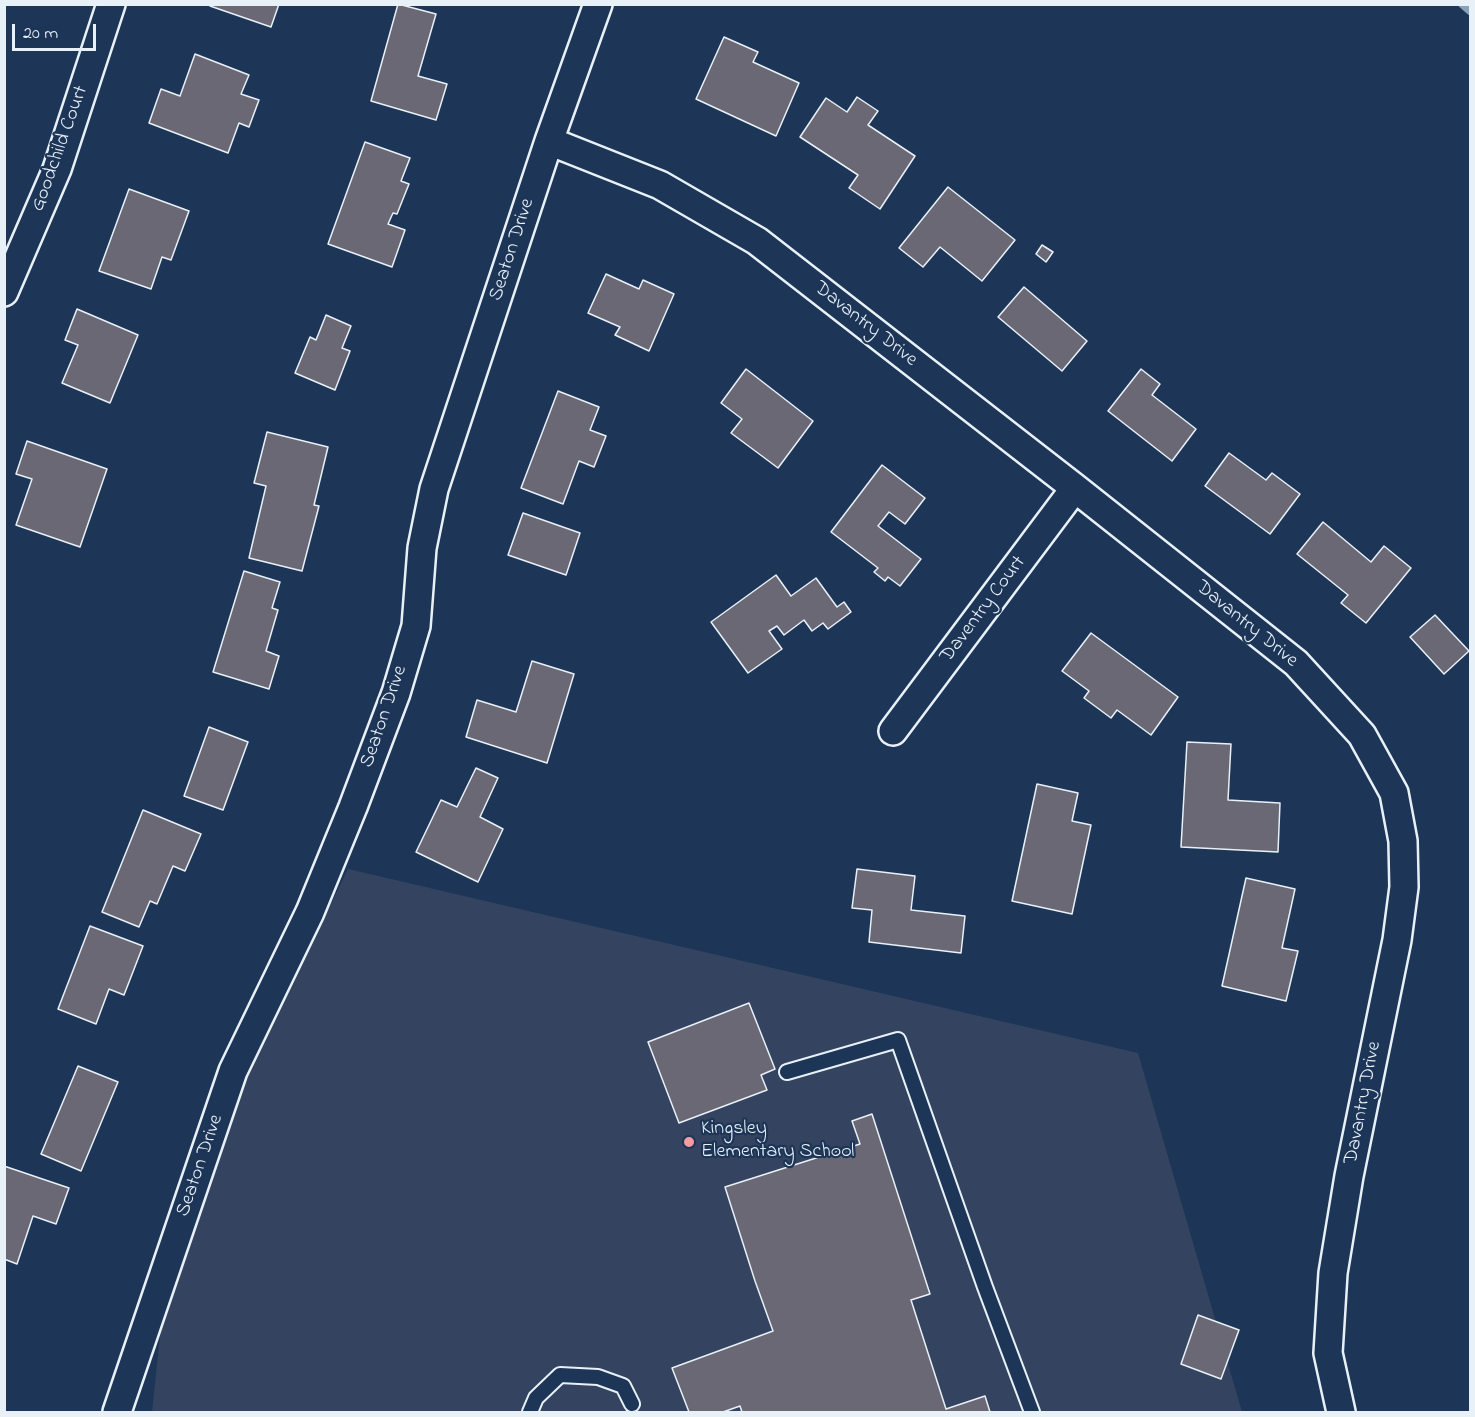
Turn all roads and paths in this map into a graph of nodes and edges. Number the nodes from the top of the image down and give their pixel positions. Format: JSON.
{"nodes":[{"id":1,"x":111,"y":4,"type":"edge"},
{"id":2,"x":598,"y":4,"type":"edge"},
{"id":3,"x":549,"y":141,"type":"junction"},
{"id":4,"x":4,"y":292,"type":"edge"},
{"id":5,"x":1075,"y":488,"type":"junction"},
{"id":6,"x":893,"y":732,"type":"dead end"},
{"id":7,"x":787,"y":1072,"type":"dead end"},
{"id":8,"x":632,"y":1404,"type":"dead end"},
{"id":9,"x":117,"y":1413,"type":"edge"},
{"id":10,"x":530,"y":1413,"type":"edge"},
{"id":11,"x":1032,"y":1413,"type":"edge"},
{"id":12,"x":1341,"y":1413,"type":"edge"}],
"edges":[{"from":1,"to":4,"type":"street","name":"Goodchild Court"},
{"from":2,"to":3,"type":"street","name":"Seaton Drive"},
{"from":3,"to":5,"type":"street","name":"Davantry Drive"},
{"from":3,"to":9,"type":"street","name":"Seaton Drive"},
{"from":5,"to":6,"type":"street","name":"Daventry Court"},
{"from":5,"to":12,"type":"street","name":"Davantry Drive"},
{"from":7,"to":11,"type":"lane"},
{"from":8,"to":10,"type":"lane"}]}
